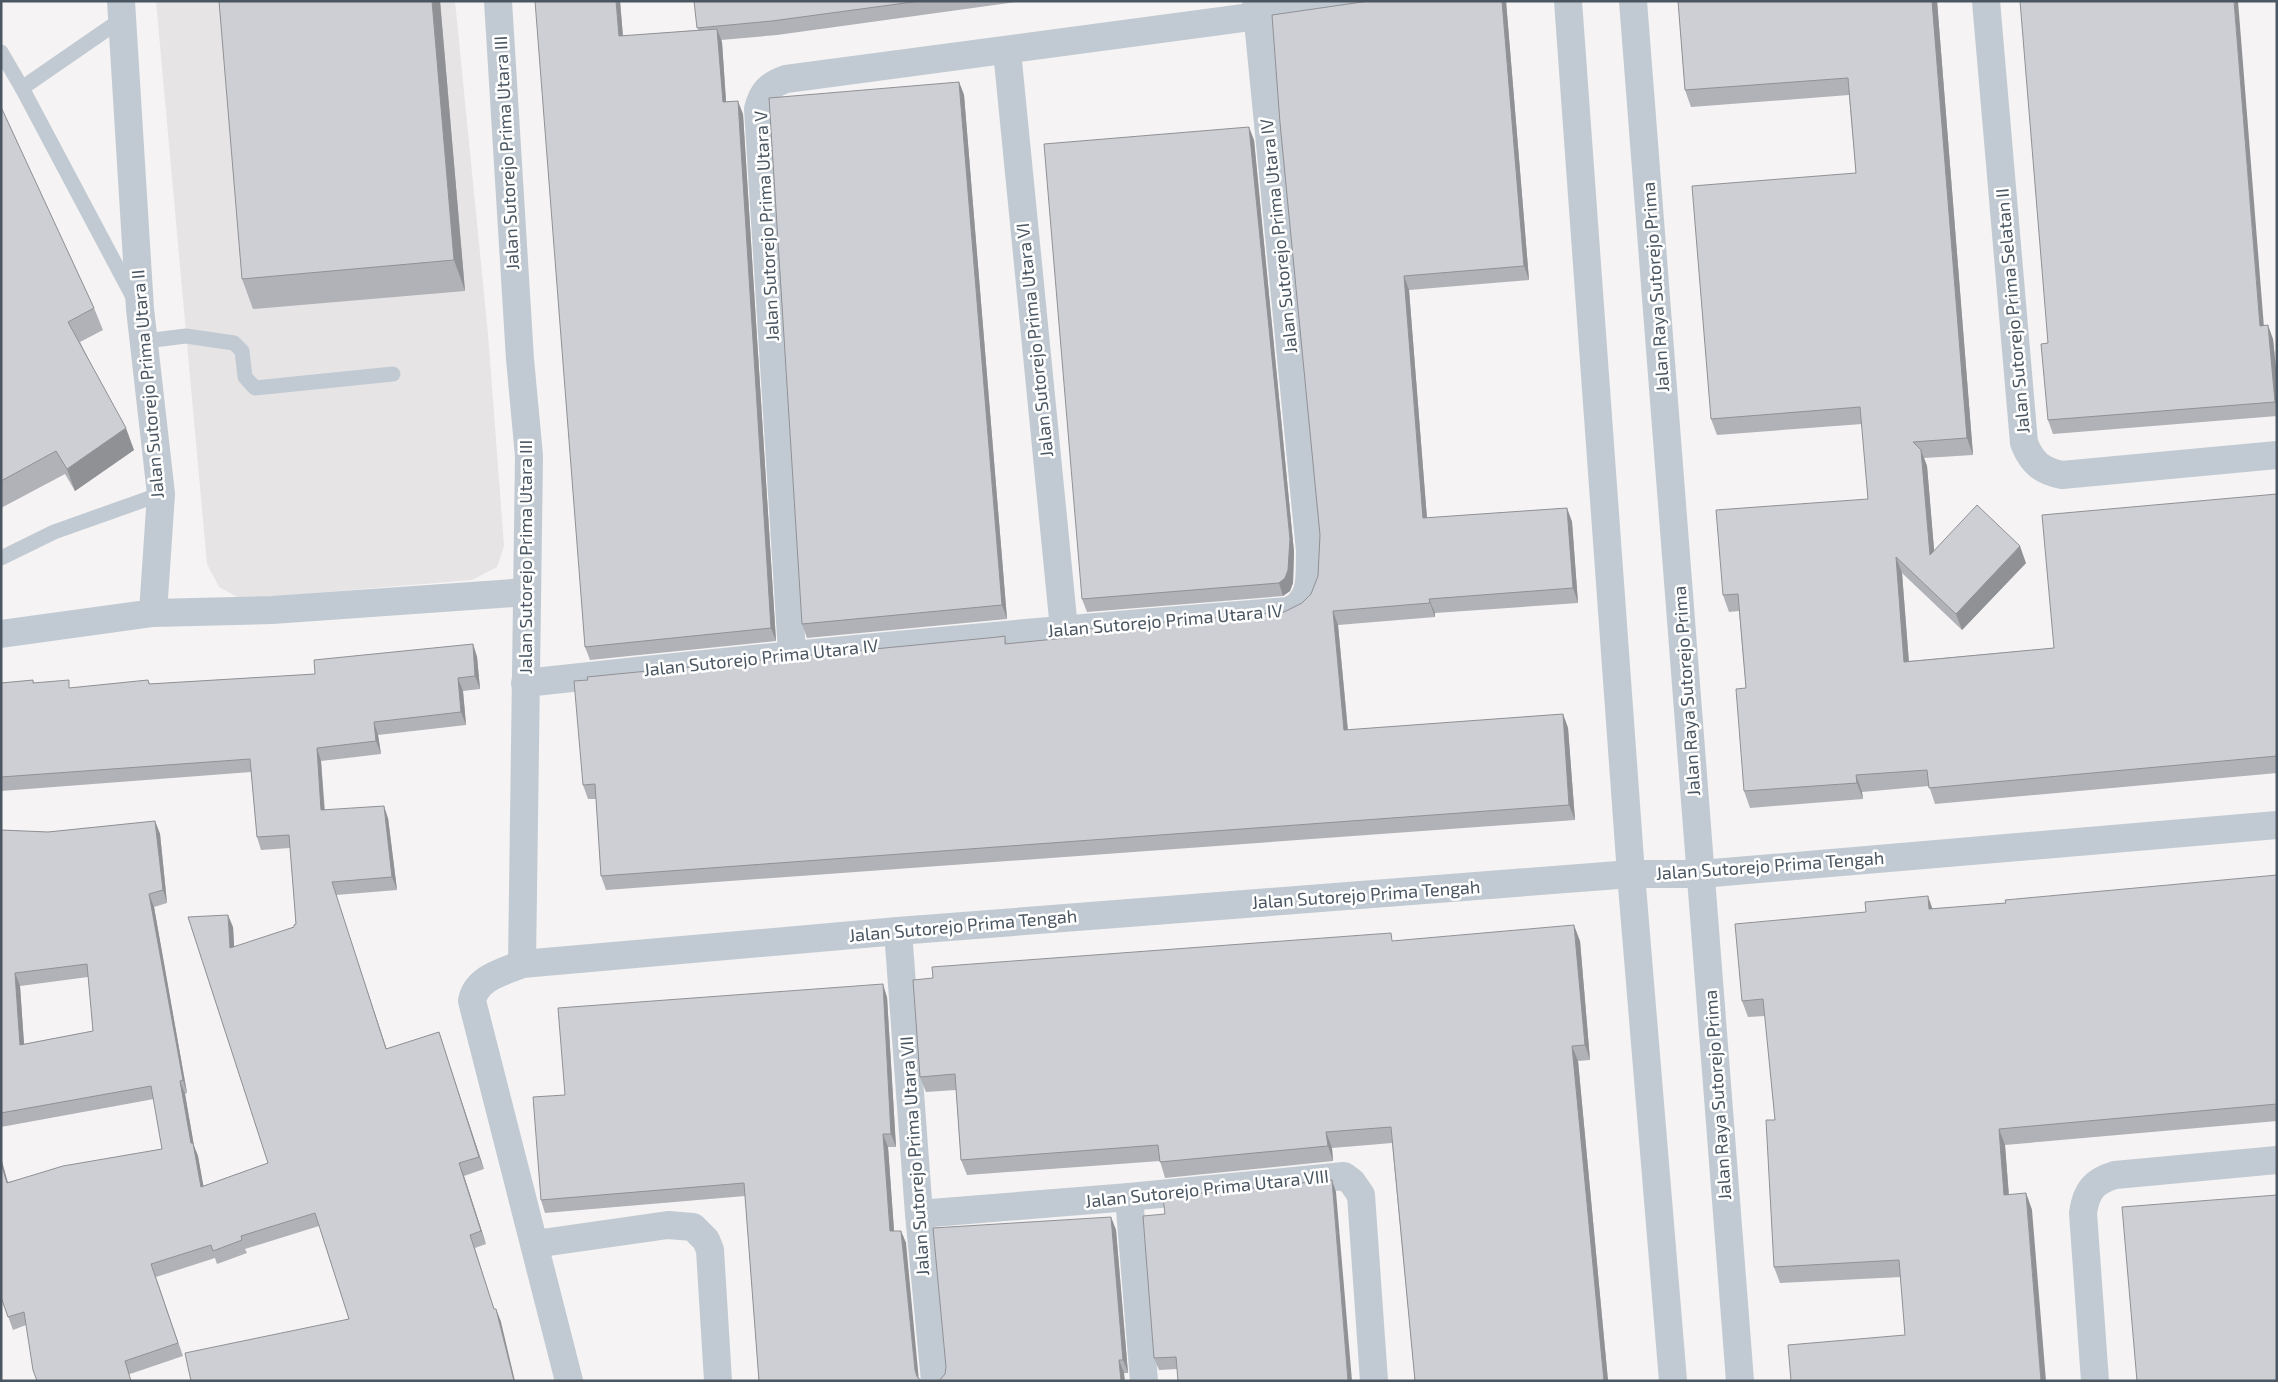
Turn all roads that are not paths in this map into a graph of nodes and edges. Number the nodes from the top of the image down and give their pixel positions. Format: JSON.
{"nodes":[{"id":1,"x":498,"y":1,"type":"edge"},
{"id":2,"x":1370,"y":1,"type":"edge"},
{"id":3,"x":1568,"y":1,"type":"edge"},
{"id":4,"x":1633,"y":1,"type":"edge"},
{"id":5,"x":1986,"y":1,"type":"edge"},
{"id":6,"x":1257,"y":8,"type":"edge"},
{"id":7,"x":121,"y":10,"type":"edge"},
{"id":8,"x":1007,"y":51,"type":"junction"},
{"id":9,"x":1,"y":52,"type":"edge"},
{"id":10,"x":22,"y":88,"type":"junction"},
{"id":11,"x":140,"y":309,"type":"junction"},
{"id":12,"x":145,"y":341,"type":"junction"},
{"id":13,"x":393,"y":374,"type":"dead end"},
{"id":14,"x":2277,"y":455,"type":"edge"},
{"id":15,"x":161,"y":494,"type":"junction"},
{"id":16,"x":1,"y":558,"type":"edge"},
{"id":17,"x":527,"y":592,"type":"junction"},
{"id":18,"x":154,"y":612,"type":"junction"},
{"id":19,"x":1064,"y":629,"type":"junction"},
{"id":20,"x":1,"y":634,"type":"edge"},
{"id":21,"x":792,"y":653,"type":"junction"},
{"id":22,"x":525,"y":683,"type":"junction"},
{"id":23,"x":2277,"y":825,"type":"edge"},
{"id":24,"x":1631,"y":874,"type":"junction"},
{"id":25,"x":1701,"y":874,"type":"junction"},
{"id":26,"x":898,"y":931,"type":"junction"},
{"id":27,"x":522,"y":964,"type":"junction"},
{"id":28,"x":2277,"y":1160,"type":"edge"},
{"id":29,"x":1129,"y":1198,"type":"junction"},
{"id":30,"x":919,"y":1214,"type":"junction"},
{"id":31,"x":535,"y":1244,"type":"junction"},
{"id":32,"x":569,"y":1381,"type":"edge"},
{"id":33,"x":718,"y":1381,"type":"edge"},
{"id":34,"x":934,"y":1381,"type":"edge"},
{"id":35,"x":1144,"y":1381,"type":"edge"},
{"id":36,"x":1374,"y":1381,"type":"edge"},
{"id":37,"x":1673,"y":1381,"type":"edge"},
{"id":38,"x":1740,"y":1381,"type":"edge"},
{"id":39,"x":2095,"y":1381,"type":"edge"}],
"edges":[{"from":1,"to":17,"type":"street","name":"Jalan Sutorejo Prima Utara III"},
{"from":2,"to":6,"type":"street","name":"Jalan Sutorejo Prima Utara V"},
{"from":3,"to":24,"type":"street"},
{"from":4,"to":25,"type":"street","name":"Jalan Raya Sutorejo Prima"},
{"from":5,"to":14,"type":"street","name":"Jalan Sutorejo Prima Selatan II"},
{"from":6,"to":8,"type":"street","name":"Jalan Sutorejo Prima Utara V"},
{"from":6,"to":19,"type":"street","name":"Jalan Sutorejo Prima Utara IV"},
{"from":7,"to":10,"type":"lane"},
{"from":7,"to":11,"type":"street","name":"Jalan Sutorejo Prima Utara II"},
{"from":8,"to":19,"type":"street","name":"Jalan Sutorejo Prima Utara VI"},
{"from":8,"to":21,"type":"street","name":"Jalan Sutorejo Prima Utara V"},
{"from":9,"to":10,"type":"lane"},
{"from":10,"to":11,"type":"lane"},
{"from":11,"to":12,"type":"street","name":"Jalan Sutorejo Prima Utara II"},
{"from":12,"to":13,"type":"lane"},
{"from":12,"to":15,"type":"street","name":"Jalan Sutorejo Prima Utara II"},
{"from":15,"to":16,"type":"lane"},
{"from":15,"to":18,"type":"street","name":"Jalan Sutorejo Prima Utara II"},
{"from":17,"to":18,"type":"street"},
{"from":17,"to":22,"type":"street","name":"Jalan Sutorejo Prima Utara III"},
{"from":18,"to":20,"type":"street"},
{"from":19,"to":21,"type":"street","name":"Jalan Sutorejo Prima Utara IV"},
{"from":21,"to":22,"type":"street","name":"Jalan Sutorejo Prima Utara IV"},
{"from":22,"to":27,"type":"street","name":"Jalan Sutorejo Prima Utara III"},
{"from":23,"to":25,"type":"street","name":"Jalan Sutorejo Prima Tengah"},
{"from":24,"to":25,"type":"street","name":"Jalan Sutorejo Prima Tengah"},
{"from":24,"to":26,"type":"street","name":"Jalan Sutorejo Prima Tengah"},
{"from":24,"to":37,"type":"street"},
{"from":25,"to":38,"type":"street","name":"Jalan Raya Sutorejo Prima"},
{"from":26,"to":27,"type":"street","name":"Jalan Sutorejo Prima Tengah"},
{"from":26,"to":30,"type":"street","name":"Jalan Sutorejo Prima Utara VII"},
{"from":27,"to":31,"type":"street","name":"Jalan Sutorejo Prima Tengah"},
{"from":28,"to":39,"type":"street"},
{"from":29,"to":30,"type":"street","name":"Jalan Sutorejo Prima Utara VIII"},
{"from":29,"to":35,"type":"street"},
{"from":29,"to":36,"type":"street","name":"Jalan Sutorejo Prima Utara VIII"},
{"from":30,"to":34,"type":"street","name":"Jalan Sutorejo Prima Utara VII"},
{"from":31,"to":32,"type":"street"},
{"from":31,"to":33,"type":"street"}]}
